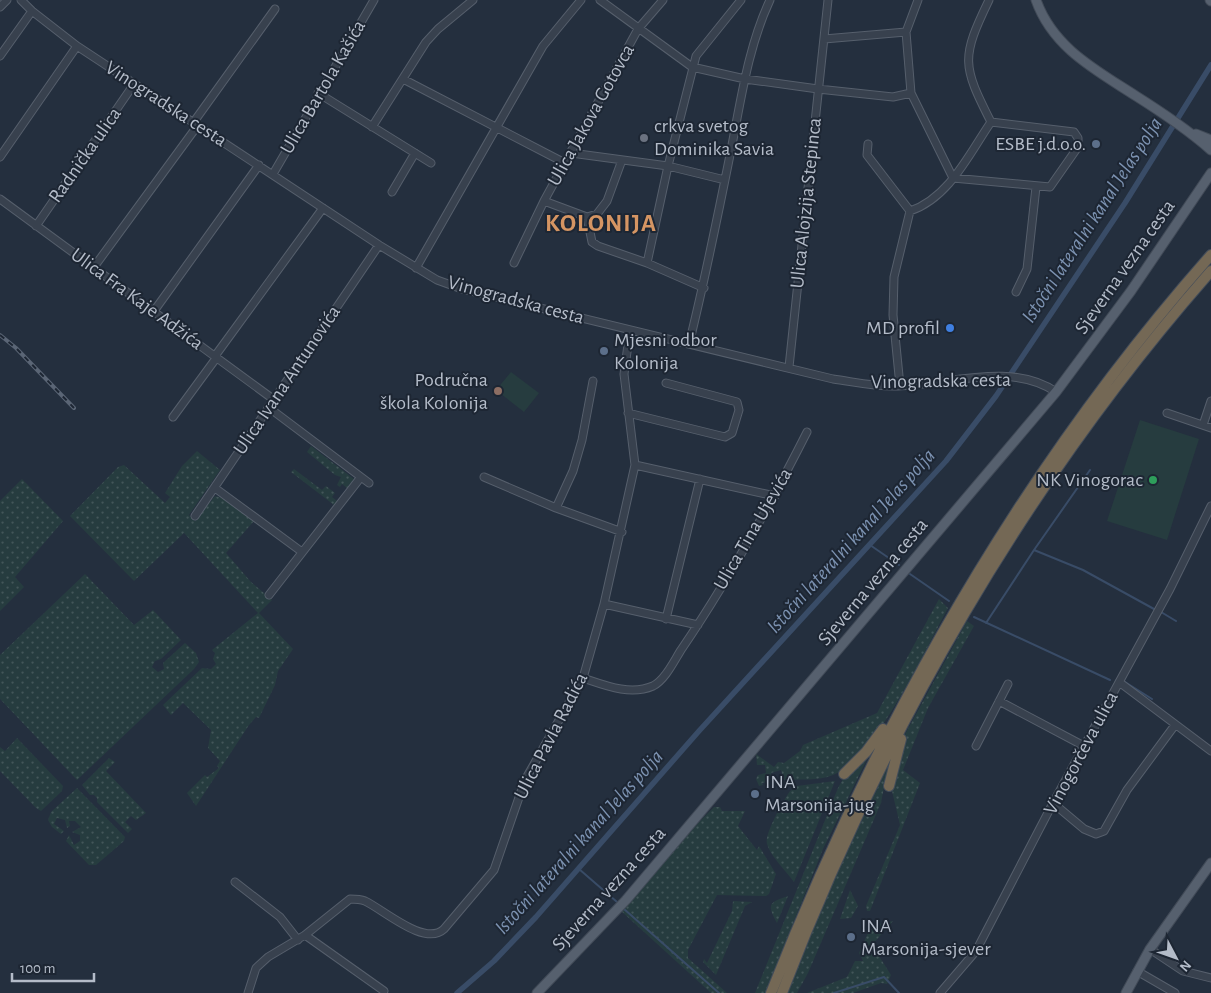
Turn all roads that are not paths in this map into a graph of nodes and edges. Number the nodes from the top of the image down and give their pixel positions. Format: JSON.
{"nodes":[{"id":1,"x":7,"y":0,"type":"edge"},
{"id":2,"x":21,"y":0,"type":"edge"},
{"id":3,"x":374,"y":0,"type":"edge"},
{"id":4,"x":473,"y":0,"type":"edge"},
{"id":5,"x":580,"y":0,"type":"edge"},
{"id":6,"x":600,"y":0,"type":"edge"},
{"id":7,"x":662,"y":0,"type":"edge"},
{"id":8,"x":741,"y":0,"type":"edge"},
{"id":9,"x":770,"y":0,"type":"edge"},
{"id":10,"x":828,"y":0,"type":"edge"},
{"id":11,"x":918,"y":0,"type":"edge"},
{"id":12,"x":989,"y":0,"type":"edge"},
{"id":13,"x":1036,"y":0,"type":"edge"},
{"id":14,"x":0,"y":6,"type":"edge"},
{"id":15,"x":275,"y":10,"type":"dead end"},
{"id":16,"x":32,"y":11,"type":"junction"},
{"id":17,"x":638,"y":29,"type":"junction"},
{"id":18,"x":906,"y":32,"type":"junction"},
{"id":19,"x":824,"y":38,"type":"junction"},
{"id":20,"x":77,"y":46,"type":"junction"},
{"id":21,"x":0,"y":56,"type":"edge"},
{"id":22,"x":692,"y":68,"type":"junction"},
{"id":23,"x":745,"y":78,"type":"junction"},
{"id":24,"x":403,"y":79,"type":"junction"},
{"id":25,"x":134,"y":84,"type":"junction"},
{"id":26,"x":818,"y":89,"type":"junction"},
{"id":27,"x":911,"y":93,"type":"junction"},
{"id":28,"x":318,"y":94,"type":"junction"},
{"id":29,"x":992,"y":122,"type":"junction"},
{"id":30,"x":195,"y":124,"type":"junction"},
{"id":31,"x":372,"y":127,"type":"junction"},
{"id":32,"x":497,"y":128,"type":"junction"},
{"id":33,"x":1193,"y":133,"type":"junction"},
{"id":34,"x":1211,"y":140,"type":"edge"},
{"id":35,"x":868,"y":144,"type":"dead end"},
{"id":36,"x":1211,"y":150,"type":"edge"},
{"id":37,"x":415,"y":153,"type":"junction"},
{"id":38,"x":570,"y":153,"type":"junction"},
{"id":39,"x":0,"y":157,"type":"edge"},
{"id":40,"x":622,"y":160,"type":"junction"},
{"id":41,"x":431,"y":163,"type":"dead end"},
{"id":42,"x":565,"y":163,"type":"junction"},
{"id":43,"x":259,"y":165,"type":"junction"},
{"id":44,"x":668,"y":166,"type":"junction"},
{"id":45,"x":1211,"y":173,"type":"edge"},
{"id":46,"x":272,"y":174,"type":"junction"},
{"id":47,"x":953,"y":178,"type":"junction"},
{"id":48,"x":725,"y":180,"type":"junction"},
{"id":49,"x":1036,"y":187,"type":"junction"},
{"id":50,"x":392,"y":192,"type":"dead end"},
{"id":51,"x":0,"y":200,"type":"edge"},
{"id":52,"x":544,"y":202,"type":"junction"},
{"id":53,"x":323,"y":208,"type":"junction"},
{"id":54,"x":910,"y":211,"type":"junction"},
{"id":55,"x":587,"y":216,"type":"junction"},
{"id":56,"x":36,"y":226,"type":"junction"},
{"id":57,"x":378,"y":245,"type":"junction"},
{"id":58,"x":1211,"y":255,"type":"edge"},
{"id":59,"x":514,"y":263,"type":"dead end"},
{"id":60,"x":647,"y":264,"type":"junction"},
{"id":61,"x":94,"y":267,"type":"junction"},
{"id":62,"x":416,"y":268,"type":"junction"},
{"id":63,"x":1211,"y":271,"type":"edge"},
{"id":64,"x":704,"y":288,"type":"junction"},
{"id":65,"x":1016,"y":292,"type":"dead end"},
{"id":66,"x":154,"y":311,"type":"junction"},
{"id":67,"x":630,"y":330,"type":"junction"},
{"id":68,"x":689,"y":344,"type":"junction"},
{"id":69,"x":216,"y":357,"type":"junction"},
{"id":70,"x":789,"y":367,"type":"junction"},
{"id":71,"x":593,"y":380,"type":"dead end"},
{"id":72,"x":666,"y":383,"type":"dead end"},
{"id":73,"x":900,"y":386,"type":"junction"},
{"id":74,"x":1056,"y":392,"type":"junction"},
{"id":75,"x":273,"y":399,"type":"junction"},
{"id":76,"x":1211,"y":401,"type":"edge"},
{"id":77,"x":268,"y":407,"type":"junction"},
{"id":78,"x":628,"y":413,"type":"junction"},
{"id":79,"x":1167,"y":413,"type":"dead end"},
{"id":80,"x":173,"y":417,"type":"dead end"},
{"id":81,"x":1203,"y":426,"type":"junction"},
{"id":82,"x":1211,"y":428,"type":"edge"},
{"id":83,"x":807,"y":432,"type":"dead end"},
{"id":84,"x":636,"y":465,"type":"junction"},
{"id":85,"x":361,"y":477,"type":"junction"},
{"id":86,"x":484,"y":477,"type":"dead end"},
{"id":87,"x":700,"y":479,"type":"junction"},
{"id":88,"x":369,"y":483,"type":"dead end"},
{"id":89,"x":215,"y":488,"type":"junction"},
{"id":90,"x":775,"y":496,"type":"junction"},
{"id":91,"x":1211,"y":506,"type":"edge"},
{"id":92,"x":556,"y":508,"type":"junction"},
{"id":93,"x":195,"y":516,"type":"dead end"},
{"id":94,"x":622,"y":532,"type":"junction"},
{"id":95,"x":302,"y":552,"type":"junction"},
{"id":96,"x":269,"y":594,"type":"dead end"},
{"id":97,"x":604,"y":604,"type":"junction"},
{"id":98,"x":666,"y":619,"type":"junction"},
{"id":99,"x":698,"y":625,"type":"junction"},
{"id":100,"x":917,"y":676,"type":"junction"},
{"id":101,"x":582,"y":678,"type":"junction"},
{"id":102,"x":1119,"y":682,"type":"junction"},
{"id":103,"x":1008,"y":684,"type":"dead end"},
{"id":104,"x":918,"y":696,"type":"junction"},
{"id":105,"x":999,"y":701,"type":"junction"},
{"id":106,"x":1175,"y":724,"type":"junction"},
{"id":107,"x":976,"y":746,"type":"dead end"},
{"id":108,"x":1084,"y":746,"type":"junction"},
{"id":109,"x":1211,"y":751,"type":"edge"},
{"id":110,"x":844,"y":774,"type":"dead end"},
{"id":111,"x":889,"y":786,"type":"dead end"},
{"id":112,"x":1053,"y":803,"type":"junction"},
{"id":113,"x":1211,"y":863,"type":"edge"},
{"id":114,"x":235,"y":882,"type":"dead end"},
{"id":115,"x":302,"y":938,"type":"junction"},
{"id":116,"x":1150,"y":949,"type":"junction"},
{"id":117,"x":1137,"y":971,"type":"junction"},
{"id":118,"x":1211,"y":978,"type":"edge"},
{"id":119,"x":384,"y":991,"type":"dead end"},
{"id":120,"x":248,"y":993,"type":"edge"},
{"id":121,"x":537,"y":993,"type":"edge"},
{"id":122,"x":771,"y":993,"type":"edge"},
{"id":123,"x":782,"y":993,"type":"edge"},
{"id":124,"x":940,"y":993,"type":"edge"},
{"id":125,"x":1126,"y":993,"type":"edge"},
{"id":126,"x":1175,"y":993,"type":"edge"}],
"edges":[{"from":1,"to":14,"type":"street"},
{"from":2,"to":16,"type":"street","name":"Vinogradska cesta"},
{"from":3,"to":28,"type":"street","name":"Ulica Bartola Kašića"},
{"from":4,"to":24,"type":"street"},
{"from":5,"to":32,"type":"street"},
{"from":6,"to":17,"type":"street"},
{"from":7,"to":17,"type":"street","name":"Ulica Jakova Gotovca"},
{"from":8,"to":22,"type":"street"},
{"from":9,"to":23,"type":"street"},
{"from":10,"to":19,"type":"street","name":"Ulica Alojzija Stepinca"},
{"from":11,"to":18,"type":"street"},
{"from":12,"to":29,"type":"street"},
{"from":13,"to":33,"type":"main road"},
{"from":15,"to":30,"type":"street"},
{"from":16,"to":20,"type":"street","name":"Vinogradska cesta"},
{"from":16,"to":21,"type":"street"},
{"from":17,"to":22,"type":"street"},
{"from":17,"to":38,"type":"street","name":"Ulica Jakova Gotovca"},
{"from":18,"to":19,"type":"street"},
{"from":18,"to":27,"type":"street"},
{"from":19,"to":26,"type":"street","name":"Ulica Alojzija Stepinca"},
{"from":20,"to":25,"type":"street","name":"Vinogradska cesta"},
{"from":20,"to":39,"type":"street"},
{"from":22,"to":23,"type":"street"},
{"from":22,"to":44,"type":"street"},
{"from":23,"to":26,"type":"street"},
{"from":23,"to":48,"type":"street"},
{"from":24,"to":31,"type":"street"},
{"from":24,"to":32,"type":"street"},
{"from":25,"to":30,"type":"street","name":"Vinogradska cesta"},
{"from":25,"to":56,"type":"street","name":"Radnička ulica"},
{"from":26,"to":27,"type":"street"},
{"from":26,"to":70,"type":"street","name":"Ulica Alojzija Stepinca"},
{"from":27,"to":47,"type":"street"},
{"from":28,"to":31,"type":"street"},
{"from":28,"to":46,"type":"street","name":"Ulica Bartola Kašića"},
{"from":29,"to":47,"type":"street"},
{"from":29,"to":49,"type":"street"},
{"from":30,"to":43,"type":"street","name":"Vinogradska cesta"},
{"from":30,"to":61,"type":"street"},
{"from":31,"to":37,"type":"street"},
{"from":32,"to":42,"type":"street"},
{"from":32,"to":62,"type":"street"},
{"from":33,"to":34,"type":"main road"},
{"from":33,"to":36,"type":"main road"},
{"from":35,"to":54,"type":"street"},
{"from":37,"to":41,"type":"street"},
{"from":37,"to":50,"type":"street"},
{"from":38,"to":40,"type":"street"},
{"from":38,"to":42,"type":"street","name":"Ulica Jakova Gotovca"},
{"from":40,"to":44,"type":"street"},
{"from":40,"to":55,"type":"street"},
{"from":42,"to":52,"type":"street","name":"Ulica Jakova Gotovca"},
{"from":43,"to":46,"type":"street","name":"Vinogradska cesta"},
{"from":43,"to":66,"type":"street"},
{"from":44,"to":48,"type":"street"},
{"from":44,"to":60,"type":"street"},
{"from":45,"to":74,"type":"main road","name":"Sjeverna vezna cesta"},
{"from":46,"to":53,"type":"street","name":"Vinogradska cesta"},
{"from":47,"to":49,"type":"street"},
{"from":47,"to":54,"type":"street"},
{"from":48,"to":64,"type":"street"},
{"from":49,"to":65,"type":"street"},
{"from":51,"to":56,"type":"street","name":"Ulica Fra Kaje Adžića"},
{"from":52,"to":55,"type":"street"},
{"from":52,"to":59,"type":"street","name":"Ulica Jakova Gotovca"},
{"from":53,"to":57,"type":"street","name":"Vinogradska cesta"},
{"from":53,"to":69,"type":"street"},
{"from":54,"to":73,"type":"street"},
{"from":55,"to":60,"type":"street"},
{"from":56,"to":61,"type":"street","name":"Ulica Fra Kaje Adžića"},
{"from":57,"to":62,"type":"street","name":"Vinogradska cesta"},
{"from":57,"to":75,"type":"street","name":"Ulica Ivana Antunovića"},
{"from":58,"to":100,"type":"highway"},
{"from":60,"to":64,"type":"street"},
{"from":61,"to":66,"type":"street","name":"Ulica Fra Kaje Adžića"},
{"from":62,"to":67,"type":"street","name":"Vinogradska cesta"},
{"from":63,"to":104,"type":"highway"},
{"from":64,"to":68,"type":"street"},
{"from":66,"to":69,"type":"street","name":"Ulica Fra Kaje Adžića"},
{"from":67,"to":68,"type":"street","name":"Vinogradska cesta"},
{"from":67,"to":78,"type":"street","name":"Ulica Pavla Radića"},
{"from":68,"to":70,"type":"street","name":"Vinogradska cesta"},
{"from":69,"to":75,"type":"street","name":"Ulica Fra Kaje Adžića"},
{"from":69,"to":80,"type":"street"},
{"from":70,"to":73,"type":"street","name":"Vinogradska cesta"},
{"from":71,"to":92,"type":"street"},
{"from":72,"to":78,"type":"street"},
{"from":73,"to":74,"type":"street","name":"Vinogradska cesta"},
{"from":74,"to":121,"type":"main road","name":"Sjeverna vezna cesta"},
{"from":75,"to":77,"type":"street","name":"Ulica Ivana Antunovića"},
{"from":76,"to":81,"type":"street"},
{"from":77,"to":85,"type":"street"},
{"from":77,"to":89,"type":"street","name":"Ulica Ivana Antunovića"},
{"from":78,"to":84,"type":"street","name":"Ulica Pavla Radića"},
{"from":79,"to":81,"type":"street"},
{"from":81,"to":82,"type":"street"},
{"from":83,"to":90,"type":"street","name":"Ulica Tina Ujevića"},
{"from":84,"to":87,"type":"street"},
{"from":84,"to":94,"type":"street","name":"Ulica Pavla Radića"},
{"from":85,"to":88,"type":"street"},
{"from":85,"to":95,"type":"street"},
{"from":86,"to":92,"type":"street"},
{"from":87,"to":90,"type":"street"},
{"from":87,"to":98,"type":"street"},
{"from":89,"to":93,"type":"street","name":"Ulica Ivana Antunovića"},
{"from":89,"to":95,"type":"street"},
{"from":90,"to":99,"type":"street","name":"Ulica Tina Ujevića"},
{"from":91,"to":102,"type":"street","name":"Vinogorčeva ulica"},
{"from":92,"to":94,"type":"street"},
{"from":94,"to":97,"type":"street","name":"Ulica Pavla Radića"},
{"from":95,"to":96,"type":"street"},
{"from":97,"to":98,"type":"street"},
{"from":97,"to":101,"type":"street","name":"Ulica Pavla Radića"},
{"from":98,"to":99,"type":"street"},
{"from":99,"to":101,"type":"street","name":"Ulica Tina Ujevića"},
{"from":100,"to":110,"type":"highway"},
{"from":100,"to":122,"type":"highway"},
{"from":101,"to":115,"type":"street","name":"Ulica Pavla Radića"},
{"from":102,"to":106,"type":"street"},
{"from":102,"to":108,"type":"street","name":"Vinogorčeva ulica"},
{"from":103,"to":105,"type":"street"},
{"from":104,"to":111,"type":"highway"},
{"from":104,"to":123,"type":"highway"},
{"from":105,"to":107,"type":"street"},
{"from":105,"to":108,"type":"street"},
{"from":106,"to":109,"type":"street"},
{"from":106,"to":112,"type":"street"},
{"from":108,"to":112,"type":"street","name":"Vinogorčeva ulica"},
{"from":112,"to":124,"type":"street","name":"Vinogorčeva ulica"},
{"from":113,"to":116,"type":"main road"},
{"from":114,"to":115,"type":"street"},
{"from":115,"to":119,"type":"street"},
{"from":115,"to":120,"type":"street"},
{"from":116,"to":117,"type":"main road"},
{"from":116,"to":118,"type":"street"},
{"from":117,"to":125,"type":"main road"},
{"from":117,"to":126,"type":"street"}]}
